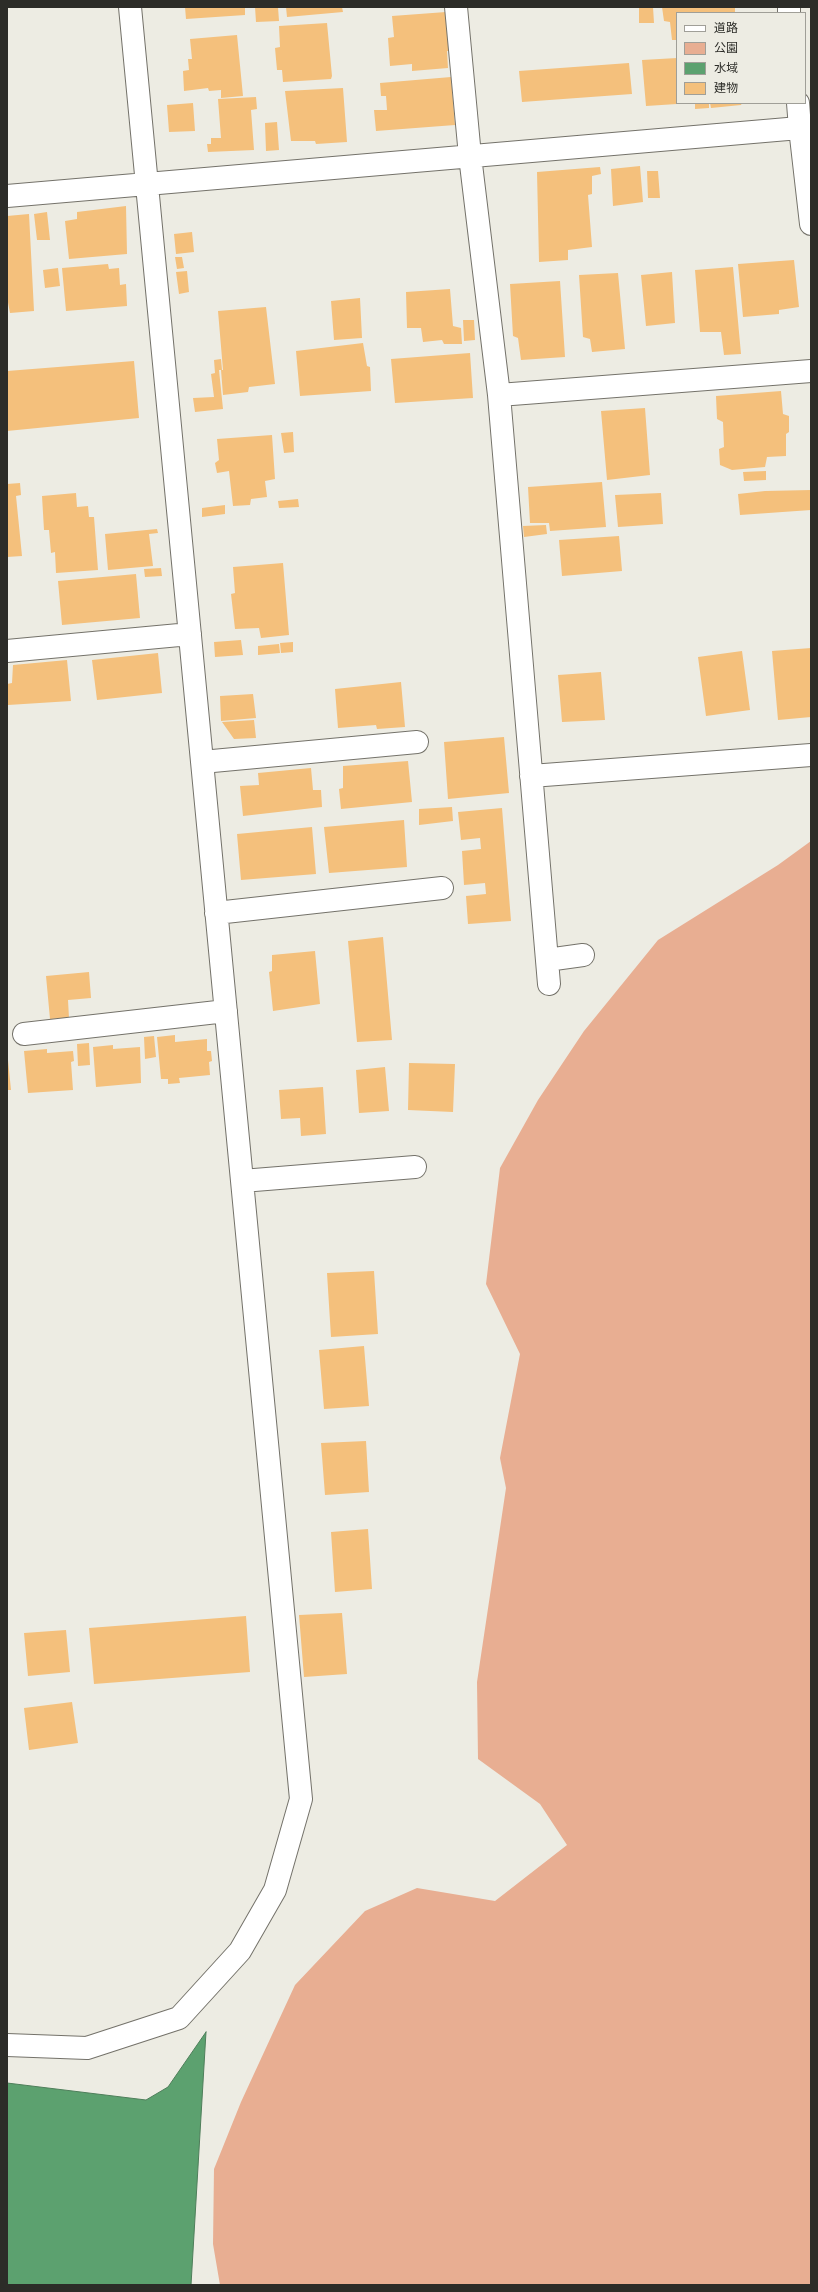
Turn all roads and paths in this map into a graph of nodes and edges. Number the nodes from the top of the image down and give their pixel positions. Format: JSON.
{"nodes":[{"id":1,"x":130,"y":7,"type":"edge"},
{"id":2,"x":456,"y":7,"type":"edge"},
{"id":3,"x":798,"y":104,"type":"edge"},
{"id":4,"x":806,"y":127,"type":"edge"},
{"id":5,"x":470,"y":156,"type":"junction"},
{"id":6,"x":149,"y":186,"type":"junction"},
{"id":7,"x":7,"y":196,"type":"edge"},
{"id":8,"x":811,"y":224,"type":"edge"},
{"id":9,"x":811,"y":370,"type":"edge"},
{"id":10,"x":499,"y":395,"type":"junction"},
{"id":11,"x":190,"y":634,"type":"junction"},
{"id":12,"x":7,"y":651,"type":"edge"},
{"id":13,"x":417,"y":742,"type":"dead end"},
{"id":14,"x":811,"y":755,"type":"edge"},
{"id":15,"x":202,"y":762,"type":"junction"},
{"id":16,"x":531,"y":776,"type":"junction"},
{"id":17,"x":442,"y":888,"type":"dead end"},
{"id":18,"x":216,"y":913,"type":"junction"},
{"id":19,"x":583,"y":955,"type":"dead end"},
{"id":20,"x":547,"y":960,"type":"junction"},
{"id":21,"x":548,"y":984,"type":"dead end"},
{"id":22,"x":226,"y":1011,"type":"junction"},
{"id":23,"x":24,"y":1034,"type":"dead end"},
{"id":24,"x":415,"y":1167,"type":"dead end"},
{"id":25,"x":242,"y":1181,"type":"junction"},
{"id":26,"x":7,"y":2045,"type":"edge"}],
"edges":[{"from":1,"to":6,"type":"street"},
{"from":2,"to":5,"type":"street"},
{"from":3,"to":4,"type":"street"},
{"from":4,"to":5,"type":"street"},
{"from":4,"to":8,"type":"street"},
{"from":5,"to":6,"type":"street"},
{"from":5,"to":10,"type":"street"},
{"from":6,"to":7,"type":"street"},
{"from":6,"to":11,"type":"street"},
{"from":9,"to":10,"type":"street"},
{"from":10,"to":16,"type":"street"},
{"from":11,"to":12,"type":"street"},
{"from":11,"to":15,"type":"street"},
{"from":13,"to":15,"type":"street"},
{"from":14,"to":16,"type":"street"},
{"from":15,"to":18,"type":"street"},
{"from":16,"to":20,"type":"street"},
{"from":17,"to":18,"type":"street"},
{"from":18,"to":22,"type":"street"},
{"from":19,"to":20,"type":"street"},
{"from":20,"to":21,"type":"street"},
{"from":22,"to":23,"type":"street"},
{"from":22,"to":25,"type":"street"},
{"from":24,"to":25,"type":"street"},
{"from":25,"to":26,"type":"street"}]}
